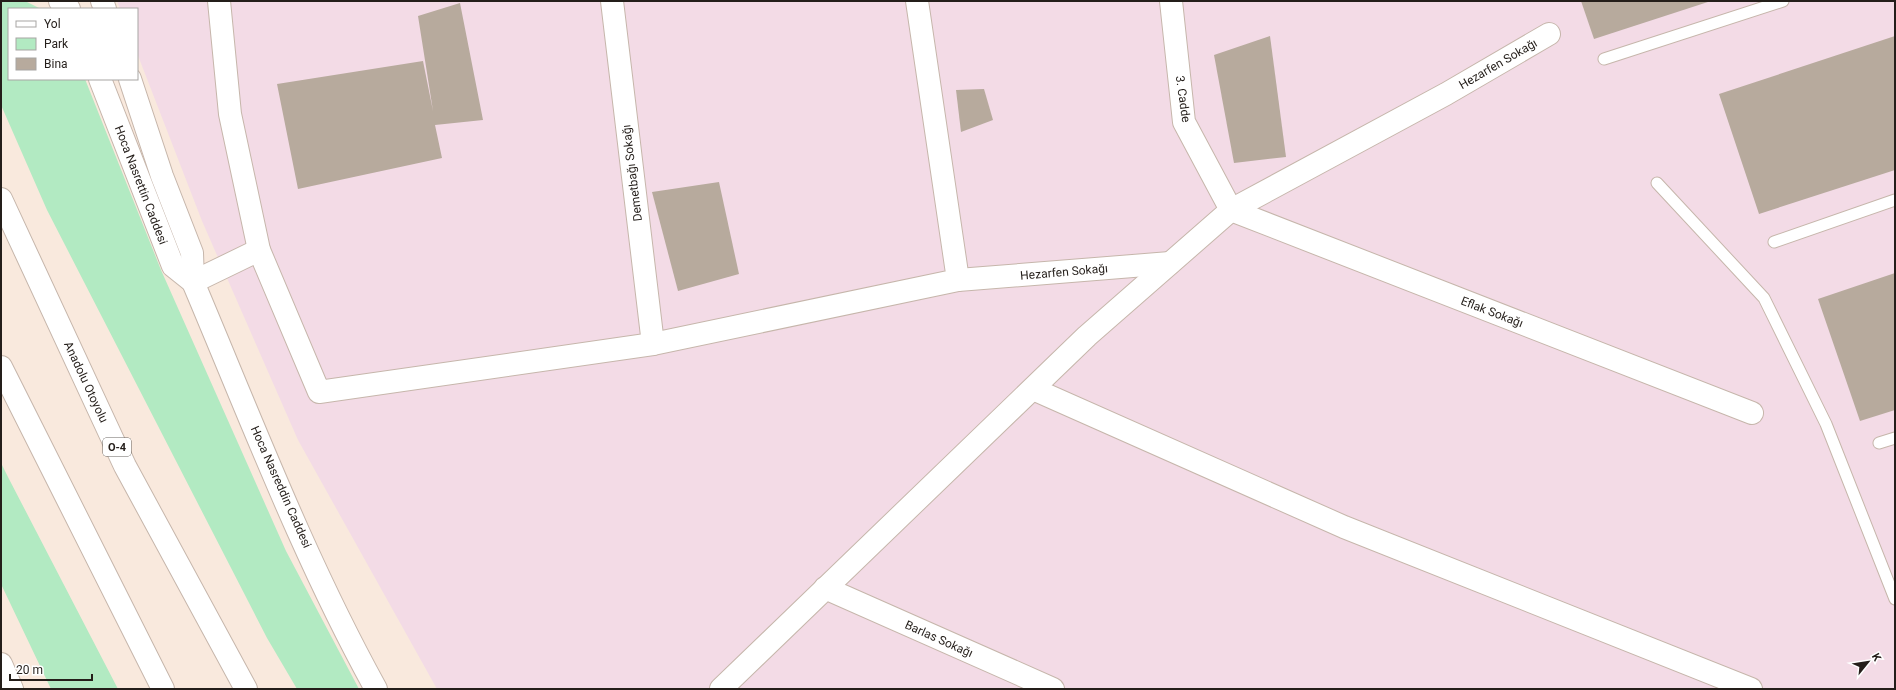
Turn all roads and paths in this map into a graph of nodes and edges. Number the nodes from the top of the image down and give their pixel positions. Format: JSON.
{"nodes":[{"id":1,"x":60,"y":1,"type":"edge"},
{"id":2,"x":219,"y":1,"type":"edge"},
{"id":3,"x":612,"y":1,"type":"edge"},
{"id":4,"x":917,"y":1,"type":"edge"},
{"id":5,"x":1172,"y":1,"type":"edge"},
{"id":6,"x":1783,"y":1,"type":"edge"},
{"id":7,"x":68,"y":8,"type":"edge"},
{"id":8,"x":1549,"y":34,"type":"dead end"},
{"id":9,"x":1604,"y":60,"type":"dead end"},
{"id":10,"x":100,"y":80,"type":"edge"},
{"id":11,"x":130,"y":80,"type":"edge"},
{"id":12,"x":1657,"y":183,"type":"dead end"},
{"id":13,"x":1,"y":199,"type":"edge"},
{"id":14,"x":1895,"y":200,"type":"edge"},
{"id":15,"x":1231,"y":210,"type":"junction"},
{"id":16,"x":1774,"y":242,"type":"dead end"},
{"id":17,"x":258,"y":250,"type":"junction"},
{"id":18,"x":1170,"y":263,"type":"junction"},
{"id":19,"x":958,"y":280,"type":"junction"},
{"id":20,"x":193,"y":282,"type":"junction"},
{"id":21,"x":653,"y":344,"type":"junction"},
{"id":22,"x":1,"y":367,"type":"edge"},
{"id":23,"x":1032,"y":389,"type":"junction"},
{"id":24,"x":1752,"y":413,"type":"dead end"},
{"id":25,"x":1895,"y":438,"type":"edge"},
{"id":26,"x":1880,"y":443,"type":"dead end"},
{"id":27,"x":825,"y":588,"type":"junction"},
{"id":28,"x":1895,"y":599,"type":"edge"},
{"id":29,"x":1,"y":664,"type":"edge"},
{"id":30,"x":12,"y":689,"type":"edge"},
{"id":31,"x":163,"y":689,"type":"edge"},
{"id":32,"x":246,"y":689,"type":"edge"},
{"id":33,"x":376,"y":689,"type":"edge"},
{"id":34,"x":721,"y":689,"type":"edge"},
{"id":35,"x":1053,"y":689,"type":"edge"},
{"id":36,"x":1751,"y":689,"type":"edge"}],
"edges":[{"from":1,"to":7,"type":"main road"},
{"from":2,"to":17,"type":"main road"},
{"from":3,"to":21,"type":"main road","name":"Demetbağı Sokağı"},
{"from":4,"to":19,"type":"main road"},
{"from":5,"to":15,"type":"main road","name":"3. Cadde"},
{"from":6,"to":9,"type":"lane"},
{"from":8,"to":15,"type":"main road","name":"Hezarfen Sokağı"},
{"from":10,"to":20,"type":"main road","name":"Hoca Nasrettin Caddesi"},
{"from":11,"to":20,"type":"main road","name":"Hoca Nasrettin Caddesi"},
{"from":12,"to":28,"type":"lane"},
{"from":13,"to":32,"type":"main road","name":"Anadolu Otoyolu","number":"O-4"},
{"from":14,"to":16,"type":"lane"},
{"from":15,"to":18,"type":"main road","name":"Hezarfen Sokağı"},
{"from":15,"to":24,"type":"main road","name":"Eflak Sokağı"},
{"from":17,"to":20,"type":"main road"},
{"from":17,"to":21,"type":"main road","name":"Hezarfen Sokağı"},
{"from":18,"to":19,"type":"main road","name":"Hezarfen Sokağı"},
{"from":18,"to":23,"type":"main road","name":"Hezarfen Sokağı"},
{"from":19,"to":21,"type":"main road","name":"Hezarfen Sokağı"},
{"from":20,"to":33,"type":"main road","name":"Hoca Nasreddin Caddesi"},
{"from":22,"to":31,"type":"main road"},
{"from":23,"to":27,"type":"main road","name":"Hezarfen Sokağı"},
{"from":23,"to":36,"type":"main road"},
{"from":25,"to":26,"type":"lane"},
{"from":27,"to":34,"type":"main road","name":"Hezarfen Sokağı"},
{"from":27,"to":35,"type":"main road","name":"Barlas Sokağı"},
{"from":29,"to":30,"type":"main road"}]}
